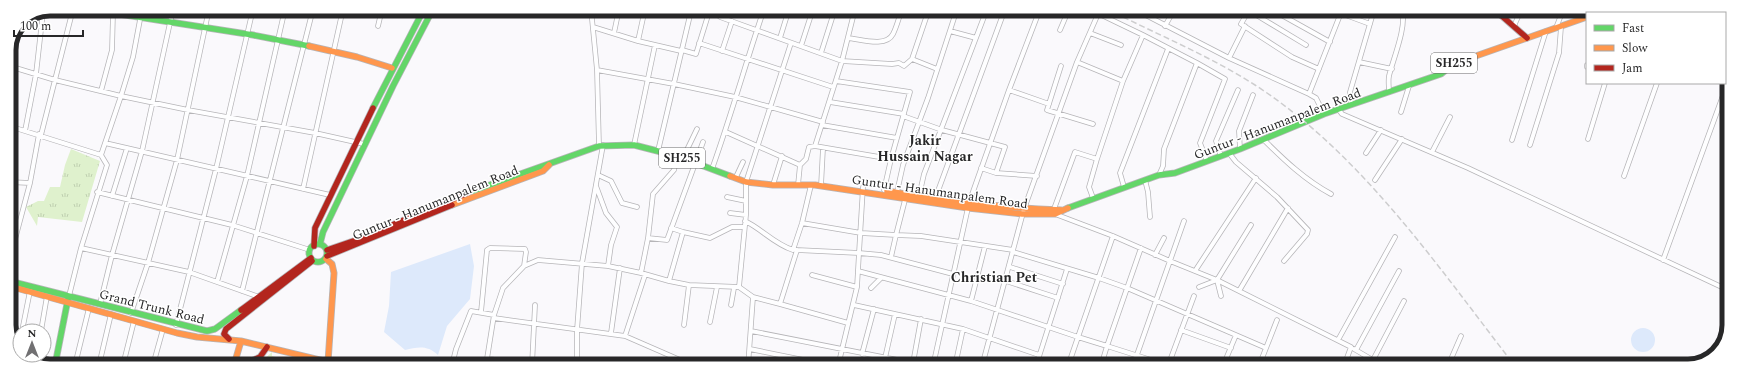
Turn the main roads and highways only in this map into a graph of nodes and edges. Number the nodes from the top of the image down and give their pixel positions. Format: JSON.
{"nodes":[{"id":1,"x":134,"y":16,"type":"edge"},
{"id":2,"x":420,"y":16,"type":"edge"},
{"id":3,"x":429,"y":16,"type":"edge"},
{"id":4,"x":1502,"y":16,"type":"edge"},
{"id":5,"x":1586,"y":17,"type":"edge"},
{"id":6,"x":1527,"y":38,"type":"junction"},
{"id":7,"x":392,"y":68,"type":"junction"},
{"id":8,"x":863,"y":189,"type":"junction"},
{"id":9,"x":906,"y":196,"type":"junction"},
{"id":10,"x":968,"y":206,"type":"junction"},
{"id":11,"x":320,"y":244,"type":"junction"},
{"id":12,"x":312,"y":248,"type":"junction"},
{"id":13,"x":327,"y":255,"type":"junction"},
{"id":14,"x":312,"y":259,"type":"junction"},
{"id":15,"x":16,"y":283,"type":"edge"},
{"id":16,"x":16,"y":288,"type":"edge"},
{"id":17,"x":68,"y":299,"type":"junction"},
{"id":18,"x":230,"y":340,"type":"junction"},
{"id":19,"x":241,"y":341,"type":"junction"},
{"id":20,"x":267,"y":347,"type":"junction"},
{"id":21,"x":56,"y":359,"type":"edge"},
{"id":22,"x":236,"y":359,"type":"edge"},
{"id":23,"x":256,"y":359,"type":"edge"},
{"id":24,"x":316,"y":359,"type":"edge"},
{"id":25,"x":328,"y":359,"type":"edge"}],
"edges":[{"from":1,"to":7,"type":"main road"},
{"from":2,"to":7,"type":"main road"},
{"from":3,"to":11,"type":"main road"},
{"from":4,"to":6,"type":"main road"},
{"from":5,"to":6,"type":"main road","name":"Guntur - Hanumanpalem Road","number":"SH255"},
{"from":6,"to":10,"type":"main road","name":"Guntur - Hanumanpalem Road","number":"SH255"},
{"from":7,"to":12,"type":"main road"},
{"from":8,"to":9,"type":"main road","name":"Guntur - Hanumanpalem Road","number":"SH255"},
{"from":8,"to":9,"type":"main road","name":"Guntur - Hanumanpalem Road","number":"SH255"},
{"from":8,"to":13,"type":"main road","name":"Guntur - Hanumanpalem Road","number":"SH255"},
{"from":9,"to":10,"type":"main road","name":"Guntur - Hanumanpalem Road","number":"SH255"},
{"from":9,"to":10,"type":"main road","name":"Guntur - Hanumanpalem Road","number":"SH255"},
{"from":11,"to":12,"type":"main road"},
{"from":11,"to":13,"type":"main road"},
{"from":12,"to":14,"type":"main road"},
{"from":13,"to":14,"type":"main road","name":"Guntur - Hanumanpalem Road"},
{"from":13,"to":25,"type":"main road","name":"Grand Trunk Road"},
{"from":14,"to":17,"type":"main road","name":"Grand Trunk Road"},
{"from":14,"to":18,"type":"main road"},
{"from":15,"to":17,"type":"main road","name":"Grand Trunk Road"},
{"from":16,"to":17,"type":"main road","name":"Grand Trunk Road"},
{"from":17,"to":18,"type":"main road","name":"Grand Trunk Road"},
{"from":17,"to":21,"type":"main road"},
{"from":18,"to":19,"type":"main road","name":"Grand Trunk Road"},
{"from":19,"to":20,"type":"main road","name":"Grand Trunk Road"},
{"from":19,"to":22,"type":"main road"},
{"from":20,"to":23,"type":"main road"},
{"from":20,"to":24,"type":"main road","name":"Grand Trunk Road"}]}
